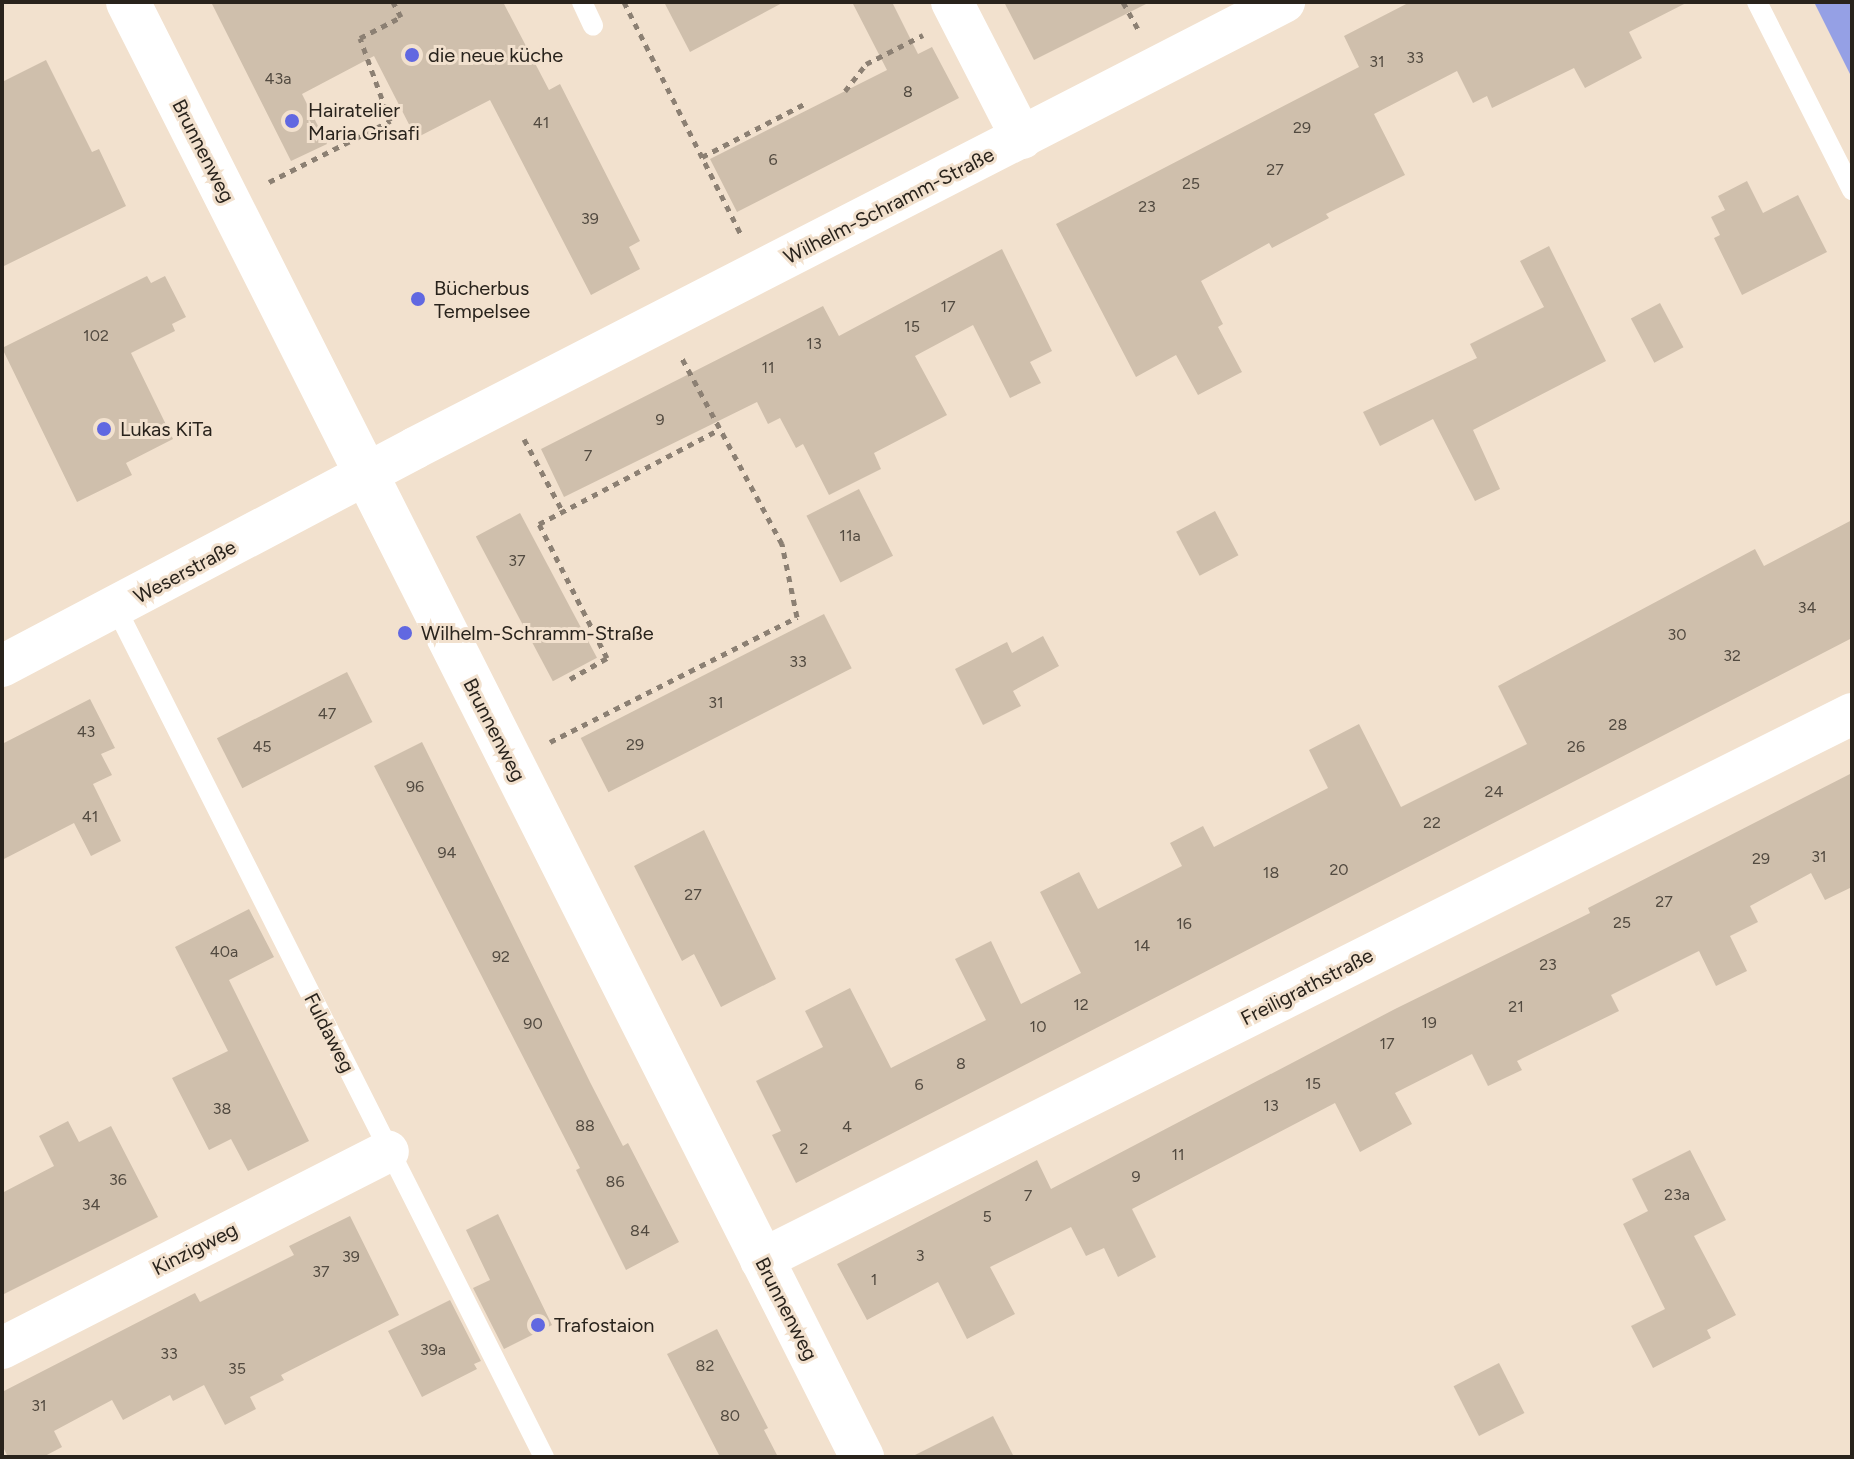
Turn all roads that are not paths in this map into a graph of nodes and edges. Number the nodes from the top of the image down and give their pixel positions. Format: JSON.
{"nodes":[{"id":1,"x":128,"y":2,"type":"edge"},
{"id":2,"x":582,"y":2,"type":"edge"},
{"id":3,"x":1284,"y":2,"type":"edge"},
{"id":4,"x":1757,"y":2,"type":"edge"},
{"id":5,"x":940,"y":17,"type":"edge"},
{"id":6,"x":593,"y":26,"type":"dead end"},
{"id":7,"x":1022,"y":138,"type":"junction"},
{"id":8,"x":1852,"y":190,"type":"edge"},
{"id":9,"x":367,"y":476,"type":"junction"},
{"id":10,"x":116,"y":608,"type":"junction"},
{"id":11,"x":2,"y":666,"type":"edge"},
{"id":12,"x":1852,"y":714,"type":"edge"},
{"id":13,"x":388,"y":1151,"type":"junction"},
{"id":14,"x":761,"y":1260,"type":"junction"},
{"id":15,"x":2,"y":1348,"type":"edge"},
{"id":16,"x":544,"y":1457,"type":"edge"},
{"id":17,"x":862,"y":1457,"type":"edge"}],
"edges":[{"from":1,"to":9,"type":"street","name":"Brunnenweg"},
{"from":2,"to":6,"type":"lane"},
{"from":3,"to":7,"type":"street","name":"Wilhelm-Schramm-Straße"},
{"from":4,"to":8,"type":"lane"},
{"from":5,"to":7,"type":"street"},
{"from":7,"to":9,"type":"street","name":"Wilhelm-Schramm-Straße"},
{"from":9,"to":10,"type":"street","name":"Weserstraße"},
{"from":9,"to":14,"type":"street","name":"Brunnenweg"},
{"from":10,"to":11,"type":"street","name":"Weserstraße"},
{"from":10,"to":13,"type":"lane","name":"Fuldaweg"},
{"from":12,"to":14,"type":"street","name":"Freiligrathstraße"},
{"from":13,"to":15,"type":"street","name":"Kinzigweg"},
{"from":13,"to":16,"type":"lane","name":"Fuldaweg"},
{"from":14,"to":17,"type":"street","name":"Brunnenweg"}]}
